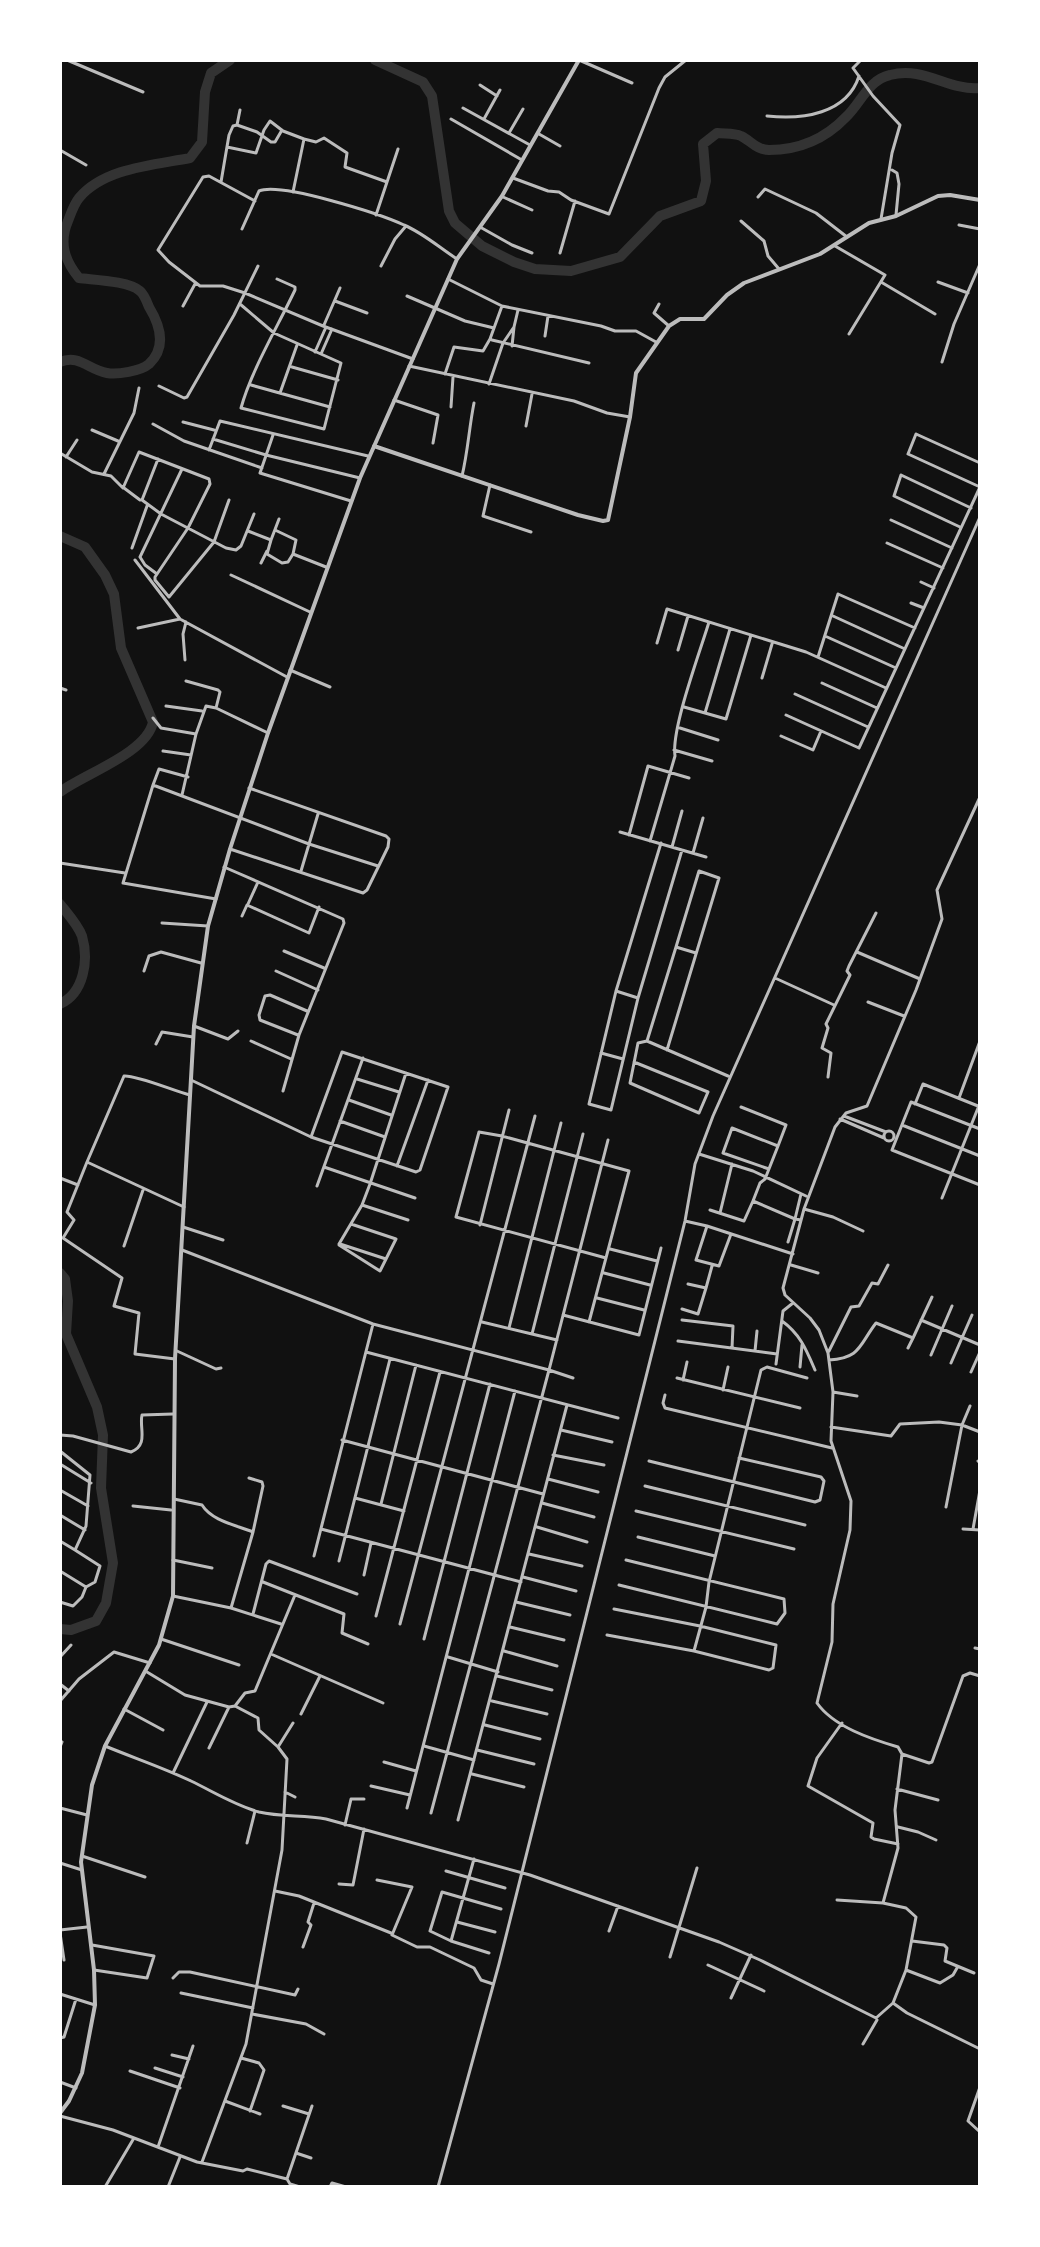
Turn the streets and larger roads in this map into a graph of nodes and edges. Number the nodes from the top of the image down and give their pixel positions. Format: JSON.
{"nodes":[{"id":1,"x":67,"y":60,"type":"edge"},
{"id":2,"x":686,"y":60,"type":"edge"},
{"id":3,"x":861,"y":60,"type":"edge"},
{"id":4,"x":577,"y":61,"type":"edge"},
{"id":5,"x":859,"y":76,"type":"junction"},
{"id":6,"x":632,"y":83,"type":"dead end"},
{"id":7,"x":480,"y":85,"type":"dead end"},
{"id":8,"x":500,"y":90,"type":"dead end"},
{"id":9,"x":143,"y":92,"type":"dead end"},
{"id":10,"x":497,"y":96,"type":"junction"},
{"id":11,"x":463,"y":108,"type":"dead end"},
{"id":12,"x":523,"y":109,"type":"dead end"},
{"id":13,"x":240,"y":110,"type":"dead end"},
{"id":14,"x":767,"y":116,"type":"dead end"},
{"id":15,"x":451,"y":119,"type":"dead end"},
{"id":16,"x":484,"y":119,"type":"junction"},
{"id":17,"x":237,"y":125,"type":"junction"},
{"id":18,"x":282,"y":130,"type":"junction"},
{"id":19,"x":509,"y":133,"type":"junction"},
{"id":20,"x":537,"y":133,"type":"junction"},
{"id":21,"x":261,"y":136,"type":"junction"},
{"id":22,"x":304,"y":139,"type":"junction"},
{"id":23,"x":530,"y":145,"type":"junction"},
{"id":24,"x":560,"y":146,"type":"dead end"},
{"id":25,"x":227,"y":147,"type":"junction"},
{"id":26,"x":398,"y":149,"type":"dead end"},
{"id":27,"x":60,"y":150,"type":"edge"},
{"id":28,"x":522,"y":160,"type":"junction"},
{"id":29,"x":86,"y":165,"type":"dead end"},
{"id":30,"x":892,"y":170,"type":"dead end"},
{"id":31,"x":513,"y":178,"type":"junction"},
{"id":32,"x":221,"y":182,"type":"junction"},
{"id":33,"x":387,"y":182,"type":"junction"},
{"id":34,"x":293,"y":193,"type":"junction"},
{"id":35,"x":502,"y":196,"type":"junction"},
{"id":36,"x":758,"y":197,"type":"dead end"},
{"id":37,"x":980,"y":200,"type":"edge"},
{"id":38,"x":255,"y":201,"type":"junction"},
{"id":39,"x":575,"y":201,"type":"junction"},
{"id":40,"x":532,"y":210,"type":"dead end"},
{"id":41,"x":376,"y":215,"type":"junction"},
{"id":42,"x":896,"y":216,"type":"junction"},
{"id":43,"x":881,"y":219,"type":"junction"},
{"id":44,"x":741,"y":221,"type":"dead end"},
{"id":45,"x":959,"y":225,"type":"dead end"},
{"id":46,"x":406,"y":226,"type":"junction"},
{"id":47,"x":478,"y":228,"type":"junction"},
{"id":48,"x":242,"y":229,"type":"dead end"},
{"id":49,"x":980,"y":229,"type":"edge"},
{"id":50,"x":847,"y":237,"type":"junction"},
{"id":51,"x":835,"y":246,"type":"junction"},
{"id":52,"x":532,"y":253,"type":"dead end"},
{"id":53,"x":560,"y":253,"type":"dead end"},
{"id":54,"x":457,"y":259,"type":"junction"},
{"id":55,"x":980,"y":264,"type":"edge"},
{"id":56,"x":258,"y":266,"type":"dead end"},
{"id":57,"x":381,"y":266,"type":"dead end"},
{"id":58,"x":779,"y":269,"type":"junction"},
{"id":59,"x":979,"y":272,"type":"edge"},
{"id":60,"x":277,"y":279,"type":"dead end"},
{"id":61,"x":448,"y":279,"type":"junction"},
{"id":62,"x":881,"y":282,"type":"junction"},
{"id":63,"x":938,"y":282,"type":"dead end"},
{"id":64,"x":195,"y":284,"type":"junction"},
{"id":65,"x":972,"y":285,"type":"junction"},
{"id":66,"x":340,"y":288,"type":"dead end"},
{"id":67,"x":980,"y":290,"type":"edge"},
{"id":68,"x":245,"y":293,"type":"junction"},
{"id":69,"x":968,"y":293,"type":"junction"},
{"id":70,"x":407,"y":296,"type":"dead end"},
{"id":71,"x":335,"y":301,"type":"junction"},
{"id":72,"x":240,"y":304,"type":"junction"},
{"id":73,"x":659,"y":304,"type":"dead end"},
{"id":74,"x":183,"y":306,"type":"dead end"},
{"id":75,"x":502,"y":306,"type":"junction"},
{"id":76,"x":435,"y":309,"type":"junction"},
{"id":77,"x":518,"y":310,"type":"junction"},
{"id":78,"x":285,"y":311,"type":"junction"},
{"id":79,"x":367,"y":313,"type":"dead end"},
{"id":80,"x":935,"y":314,"type":"dead end"},
{"id":81,"x":548,"y":316,"type":"junction"},
{"id":82,"x":669,"y":326,"type":"junction"},
{"id":83,"x":325,"y":327,"type":"junction"},
{"id":84,"x":514,"y":327,"type":"junction"},
{"id":85,"x":494,"y":328,"type":"junction"},
{"id":86,"x":332,"y":329,"type":"junction"},
{"id":87,"x":274,"y":333,"type":"junction"},
{"id":88,"x":849,"y":334,"type":"dead end"},
{"id":89,"x":545,"y":336,"type":"dead end"},
{"id":90,"x":490,"y":339,"type":"junction"},
{"id":91,"x":656,"y":342,"type":"junction"},
{"id":92,"x":503,"y":343,"type":"junction"},
{"id":93,"x":297,"y":345,"type":"junction"},
{"id":94,"x":512,"y":346,"type":"junction"},
{"id":95,"x":315,"y":352,"type":"junction"},
{"id":96,"x":321,"y":354,"type":"junction"},
{"id":97,"x":413,"y":359,"type":"junction"},
{"id":98,"x":942,"y":362,"type":"dead end"},
{"id":99,"x":589,"y":363,"type":"dead end"},
{"id":100,"x":409,"y":366,"type":"junction"},
{"id":101,"x":290,"y":367,"type":"junction"},
{"id":102,"x":445,"y":375,"type":"junction"},
{"id":103,"x":453,"y":377,"type":"junction"},
{"id":104,"x":338,"y":380,"type":"junction"},
{"id":105,"x":489,"y":384,"type":"junction"},
{"id":106,"x":251,"y":385,"type":"junction"},
{"id":107,"x":159,"y":386,"type":"dead end"},
{"id":108,"x":139,"y":388,"type":"dead end"},
{"id":109,"x":280,"y":393,"type":"junction"},
{"id":110,"x":532,"y":394,"type":"junction"},
{"id":111,"x":394,"y":400,"type":"junction"},
{"id":112,"x":474,"y":403,"type":"dead end"},
{"id":113,"x":330,"y":407,"type":"junction"},
{"id":114,"x":451,"y":407,"type":"dead end"},
{"id":115,"x":630,"y":417,"type":"junction"},
{"id":116,"x":183,"y":422,"type":"dead end"},
{"id":117,"x":153,"y":424,"type":"dead end"},
{"id":118,"x":526,"y":426,"type":"dead end"},
{"id":119,"x":92,"y":430,"type":"dead end"},
{"id":120,"x":215,"y":430,"type":"junction"},
{"id":121,"x":273,"y":435,"type":"junction"},
{"id":122,"x":213,"y":439,"type":"junction"},
{"id":123,"x":77,"y":440,"type":"dead end"},
{"id":124,"x":118,"y":441,"type":"junction"},
{"id":125,"x":433,"y":443,"type":"dead end"},
{"id":126,"x":374,"y":446,"type":"junction"},
{"id":127,"x":209,"y":450,"type":"junction"},
{"id":128,"x":60,"y":453,"type":"edge"},
{"id":129,"x":266,"y":455,"type":"junction"},
{"id":130,"x":370,"y":456,"type":"junction"},
{"id":131,"x":66,"y":457,"type":"junction"},
{"id":132,"x":158,"y":459,"type":"junction"},
{"id":133,"x":980,"y":463,"type":"edge"},
{"id":134,"x":262,"y":468,"type":"junction"},
{"id":135,"x":182,"y":469,"type":"junction"},
{"id":136,"x":104,"y":474,"type":"junction"},
{"id":137,"x":462,"y":476,"type":"junction"},
{"id":138,"x":360,"y":478,"type":"junction"},
{"id":139,"x":490,"y":485,"type":"junction"},
{"id":140,"x":980,"y":487,"type":"edge"},
{"id":141,"x":124,"y":488,"type":"junction"},
{"id":142,"x":229,"y":500,"type":"dead end"},
{"id":143,"x":351,"y":501,"type":"junction"},
{"id":144,"x":142,"y":502,"type":"junction"},
{"id":145,"x":147,"y":506,"type":"junction"},
{"id":146,"x":971,"y":508,"type":"junction"},
{"id":147,"x":161,"y":514,"type":"junction"},
{"id":148,"x":254,"y":514,"type":"dead end"},
{"id":149,"x":980,"y":517,"type":"edge"},
{"id":150,"x":279,"y":519,"type":"dead end"},
{"id":151,"x":891,"y":520,"type":"dead end"},
{"id":152,"x":188,"y":528,"type":"junction"},
{"id":153,"x":962,"y":528,"type":"junction"},
{"id":154,"x":275,"y":530,"type":"junction"},
{"id":155,"x":248,"y":531,"type":"junction"},
{"id":156,"x":531,"y":532,"type":"dead end"},
{"id":157,"x":271,"y":540,"type":"junction"},
{"id":158,"x":214,"y":542,"type":"junction"},
{"id":159,"x":887,"y":543,"type":"dead end"},
{"id":160,"x":132,"y":548,"type":"dead end"},
{"id":161,"x":952,"y":548,"type":"junction"},
{"id":162,"x":267,"y":551,"type":"junction"},
{"id":163,"x":293,"y":554,"type":"junction"},
{"id":164,"x":135,"y":560,"type":"dead end"},
{"id":165,"x":261,"y":563,"type":"dead end"},
{"id":166,"x":326,"y":567,"type":"junction"},
{"id":167,"x":943,"y":568,"type":"junction"},
{"id":168,"x":157,"y":574,"type":"junction"},
{"id":169,"x":231,"y":575,"type":"dead end"},
{"id":170,"x":921,"y":582,"type":"dead end"},
{"id":171,"x":934,"y":588,"type":"junction"},
{"id":172,"x":911,"y":603,"type":"dead end"},
{"id":173,"x":924,"y":608,"type":"junction"},
{"id":174,"x":310,"y":612,"type":"junction"},
{"id":175,"x":831,"y":615,"type":"junction"},
{"id":176,"x":688,"y":616,"type":"junction"},
{"id":177,"x":180,"y":619,"type":"junction"},
{"id":178,"x":186,"y":622,"type":"junction"},
{"id":179,"x":709,"y":622,"type":"junction"},
{"id":180,"x":138,"y":628,"type":"dead end"},
{"id":181,"x":915,"y":628,"type":"junction"},
{"id":182,"x":730,"y":629,"type":"junction"},
{"id":183,"x":751,"y":635,"type":"junction"},
{"id":184,"x":825,"y":636,"type":"junction"},
{"id":185,"x":773,"y":642,"type":"junction"},
{"id":186,"x":657,"y":643,"type":"dead end"},
{"id":187,"x":905,"y":649,"type":"junction"},
{"id":188,"x":678,"y":650,"type":"dead end"},
{"id":189,"x":818,"y":657,"type":"junction"},
{"id":190,"x":185,"y":660,"type":"dead end"},
{"id":191,"x":896,"y":668,"type":"junction"},
{"id":192,"x":290,"y":670,"type":"junction"},
{"id":193,"x":287,"y":677,"type":"junction"},
{"id":194,"x":762,"y":678,"type":"dead end"},
{"id":195,"x":186,"y":681,"type":"dead end"},
{"id":196,"x":822,"y":683,"type":"dead end"},
{"id":197,"x":330,"y":687,"type":"dead end"},
{"id":198,"x":60,"y":688,"type":"edge"},
{"id":199,"x":887,"y":688,"type":"junction"},
{"id":200,"x":66,"y":690,"type":"dead end"},
{"id":201,"x":795,"y":694,"type":"dead end"},
{"id":202,"x":166,"y":706,"type":"dead end"},
{"id":203,"x":684,"y":707,"type":"junction"},
{"id":204,"x":216,"y":708,"type":"junction"},
{"id":205,"x":878,"y":708,"type":"junction"},
{"id":206,"x":202,"y":711,"type":"junction"},
{"id":207,"x":705,"y":713,"type":"junction"},
{"id":208,"x":786,"y":715,"type":"dead end"},
{"id":209,"x":153,"y":718,"type":"dead end"},
{"id":210,"x":678,"y":728,"type":"junction"},
{"id":211,"x":869,"y":728,"type":"junction"},
{"id":212,"x":821,"y":731,"type":"junction"},
{"id":213,"x":268,"y":733,"type":"junction"},
{"id":214,"x":196,"y":734,"type":"junction"},
{"id":215,"x":781,"y":736,"type":"dead end"},
{"id":216,"x":718,"y":740,"type":"dead end"},
{"id":217,"x":674,"y":750,"type":"junction"},
{"id":218,"x":163,"y":751,"type":"dead end"},
{"id":219,"x":191,"y":755,"type":"junction"},
{"id":220,"x":712,"y":761,"type":"dead end"},
{"id":221,"x":670,"y":772,"type":"junction"},
{"id":222,"x":188,"y":777,"type":"junction"},
{"id":223,"x":689,"y":778,"type":"dead end"},
{"id":224,"x":153,"y":785,"type":"junction"},
{"id":225,"x":249,"y":788,"type":"junction"},
{"id":226,"x":182,"y":796,"type":"junction"},
{"id":227,"x":980,"y":797,"type":"edge"},
{"id":228,"x":682,"y":811,"type":"dead end"},
{"id":229,"x":318,"y":814,"type":"junction"},
{"id":230,"x":703,"y":818,"type":"dead end"},
{"id":231,"x":240,"y":819,"type":"junction"},
{"id":232,"x":620,"y":832,"type":"dead end"},
{"id":233,"x":629,"y":835,"type":"junction"},
{"id":234,"x":650,"y":841,"type":"junction"},
{"id":235,"x":661,"y":843,"type":"junction"},
{"id":236,"x":309,"y":844,"type":"junction"},
{"id":237,"x":672,"y":847,"type":"junction"},
{"id":238,"x":230,"y":849,"type":"junction"},
{"id":239,"x":682,"y":850,"type":"junction"},
{"id":240,"x":693,"y":853,"type":"junction"},
{"id":241,"x":706,"y":857,"type":"dead end"},
{"id":242,"x":60,"y":863,"type":"edge"},
{"id":243,"x":378,"y":866,"type":"junction"},
{"id":244,"x":224,"y":867,"type":"junction"},
{"id":245,"x":300,"y":872,"type":"junction"},
{"id":246,"x":125,"y":873,"type":"junction"},
{"id":247,"x":258,"y":882,"type":"junction"},
{"id":248,"x":216,"y":899,"type":"junction"},
{"id":249,"x":247,"y":905,"type":"junction"},
{"id":250,"x":319,"y":907,"type":"junction"},
{"id":251,"x":876,"y":913,"type":"dead end"},
{"id":252,"x":242,"y":916,"type":"dead end"},
{"id":253,"x":162,"y":923,"type":"dead end"},
{"id":254,"x":208,"y":926,"type":"junction"},
{"id":255,"x":676,"y":947,"type":"junction"},
{"id":256,"x":284,"y":951,"type":"dead end"},
{"id":257,"x":857,"y":951,"type":"junction"},
{"id":258,"x":696,"y":953,"type":"junction"},
{"id":259,"x":201,"y":963,"type":"junction"},
{"id":260,"x":324,"y":968,"type":"junction"},
{"id":261,"x":144,"y":971,"type":"dead end"},
{"id":262,"x":276,"y":971,"type":"dead end"},
{"id":263,"x":776,"y":978,"type":"junction"},
{"id":264,"x":920,"y":979,"type":"junction"},
{"id":265,"x":318,"y":990,"type":"junction"},
{"id":266,"x":616,"y":991,"type":"junction"},
{"id":267,"x":638,"y":998,"type":"junction"},
{"id":268,"x":868,"y":1002,"type":"dead end"},
{"id":269,"x":834,"y":1005,"type":"junction"},
{"id":270,"x":307,"y":1011,"type":"junction"},
{"id":271,"x":904,"y":1016,"type":"junction"},
{"id":272,"x":194,"y":1026,"type":"junction"},
{"id":273,"x":238,"y":1031,"type":"dead end"},
{"id":274,"x":299,"y":1035,"type":"junction"},
{"id":275,"x":193,"y":1037,"type":"junction"},
{"id":276,"x":251,"y":1041,"type":"dead end"},
{"id":277,"x":647,"y":1041,"type":"junction"},
{"id":278,"x":980,"y":1041,"type":"edge"},
{"id":279,"x":156,"y":1044,"type":"dead end"},
{"id":280,"x":667,"y":1050,"type":"junction"},
{"id":281,"x":601,"y":1053,"type":"junction"},
{"id":282,"x":363,"y":1058,"type":"junction"},
{"id":283,"x":291,"y":1059,"type":"junction"},
{"id":284,"x":623,"y":1059,"type":"junction"},
{"id":285,"x":634,"y":1062,"type":"junction"},
{"id":286,"x":406,"y":1072,"type":"junction"},
{"id":287,"x":730,"y":1077,"type":"junction"},
{"id":288,"x":828,"y":1077,"type":"dead end"},
{"id":289,"x":355,"y":1078,"type":"junction"},
{"id":290,"x":191,"y":1080,"type":"junction"},
{"id":291,"x":428,"y":1080,"type":"junction"},
{"id":292,"x":283,"y":1091,"type":"dead end"},
{"id":293,"x":399,"y":1092,"type":"junction"},
{"id":294,"x":190,"y":1095,"type":"junction"},
{"id":295,"x":959,"y":1098,"type":"junction"},
{"id":296,"x":347,"y":1100,"type":"junction"},
{"id":297,"x":915,"y":1104,"type":"junction"},
{"id":298,"x":980,"y":1105,"type":"edge"},
{"id":299,"x":741,"y":1107,"type":"dead end"},
{"id":300,"x":509,"y":1110,"type":"dead end"},
{"id":301,"x":391,"y":1115,"type":"junction"},
{"id":302,"x":535,"y":1116,"type":"dead end"},
{"id":303,"x":842,"y":1118,"type":"junction"},
{"id":304,"x":340,"y":1121,"type":"junction"},
{"id":305,"x":561,"y":1123,"type":"dead end"},
{"id":306,"x":902,"y":1125,"type":"junction"},
{"id":307,"x":971,"y":1125,"type":"junction"},
{"id":308,"x":980,"y":1129,"type":"edge"},
{"id":309,"x":886,"y":1132,"type":"junction"},
{"id":310,"x":583,"y":1134,"type":"dead end"},
{"id":311,"x":896,"y":1135,"type":"junction"},
{"id":312,"x":502,"y":1136,"type":"junction"},
{"id":313,"x":311,"y":1137,"type":"junction"},
{"id":314,"x":385,"y":1137,"type":"junction"},
{"id":315,"x":884,"y":1138,"type":"junction"},
{"id":316,"x":608,"y":1140,"type":"dead end"},
{"id":317,"x":528,"y":1143,"type":"junction"},
{"id":318,"x":892,"y":1143,"type":"junction"},
{"id":319,"x":333,"y":1144,"type":"junction"},
{"id":320,"x":778,"y":1146,"type":"junction"},
{"id":321,"x":962,"y":1149,"type":"junction"},
{"id":322,"x":555,"y":1150,"type":"junction"},
{"id":323,"x":699,"y":1154,"type":"junction"},
{"id":324,"x":980,"y":1156,"type":"edge"},
{"id":325,"x":577,"y":1157,"type":"junction"},
{"id":326,"x":377,"y":1159,"type":"junction"},
{"id":327,"x":87,"y":1162,"type":"junction"},
{"id":328,"x":603,"y":1164,"type":"junction"},
{"id":329,"x":732,"y":1164,"type":"junction"},
{"id":330,"x":324,"y":1166,"type":"junction"},
{"id":331,"x":397,"y":1166,"type":"junction"},
{"id":332,"x":769,"y":1169,"type":"junction"},
{"id":333,"x":952,"y":1174,"type":"junction"},
{"id":334,"x":60,"y":1178,"type":"edge"},
{"id":335,"x":765,"y":1179,"type":"junction"},
{"id":336,"x":370,"y":1184,"type":"junction"},
{"id":337,"x":78,"y":1185,"type":"junction"},
{"id":338,"x":980,"y":1185,"type":"edge"},
{"id":339,"x":317,"y":1186,"type":"dead end"},
{"id":340,"x":143,"y":1190,"type":"junction"},
{"id":341,"x":802,"y":1194,"type":"junction"},
{"id":342,"x":808,"y":1197,"type":"junction"},
{"id":343,"x":415,"y":1198,"type":"dead end"},
{"id":344,"x":942,"y":1198,"type":"dead end"},
{"id":345,"x":753,"y":1201,"type":"junction"},
{"id":346,"x":362,"y":1205,"type":"junction"},
{"id":347,"x":184,"y":1207,"type":"junction"},
{"id":348,"x":804,"y":1209,"type":"junction"},
{"id":349,"x":710,"y":1210,"type":"dead end"},
{"id":350,"x":720,"y":1213,"type":"junction"},
{"id":351,"x":795,"y":1219,"type":"junction"},
{"id":352,"x":408,"y":1220,"type":"dead end"},
{"id":353,"x":801,"y":1220,"type":"junction"},
{"id":354,"x":685,"y":1221,"type":"junction"},
{"id":355,"x":351,"y":1224,"type":"junction"},
{"id":356,"x":480,"y":1225,"type":"junction"},
{"id":357,"x":707,"y":1226,"type":"junction"},
{"id":358,"x":183,"y":1227,"type":"junction"},
{"id":359,"x":863,"y":1231,"type":"dead end"},
{"id":360,"x":504,"y":1232,"type":"junction"},
{"id":361,"x":731,"y":1234,"type":"junction"},
{"id":362,"x":532,"y":1239,"type":"junction"},
{"id":363,"x":223,"y":1240,"type":"dead end"},
{"id":364,"x":788,"y":1242,"type":"dead end"},
{"id":365,"x":339,"y":1244,"type":"junction"},
{"id":366,"x":554,"y":1245,"type":"junction"},
{"id":367,"x":124,"y":1246,"type":"dead end"},
{"id":368,"x":661,"y":1248,"type":"dead end"},
{"id":369,"x":609,"y":1249,"type":"junction"},
{"id":370,"x":182,"y":1250,"type":"junction"},
{"id":371,"x":580,"y":1251,"type":"junction"},
{"id":372,"x":793,"y":1254,"type":"junction"},
{"id":373,"x":606,"y":1258,"type":"junction"},
{"id":374,"x":386,"y":1259,"type":"junction"},
{"id":375,"x":657,"y":1261,"type":"junction"},
{"id":376,"x":790,"y":1265,"type":"junction"},
{"id":377,"x":888,"y":1265,"type":"dead end"},
{"id":378,"x":712,"y":1266,"type":"junction"},
{"id":379,"x":603,"y":1272,"type":"junction"},
{"id":380,"x":818,"y":1273,"type":"dead end"},
{"id":381,"x":688,"y":1284,"type":"dead end"},
{"id":382,"x":650,"y":1285,"type":"junction"},
{"id":383,"x":706,"y":1288,"type":"junction"},
{"id":384,"x":596,"y":1297,"type":"junction"},
{"id":385,"x":932,"y":1297,"type":"dead end"},
{"id":386,"x":793,"y":1303,"type":"junction"},
{"id":387,"x":952,"y":1306,"type":"dead end"},
{"id":388,"x":682,"y":1309,"type":"dead end"},
{"id":389,"x":644,"y":1310,"type":"junction"},
{"id":390,"x":563,"y":1315,"type":"junction"},
{"id":391,"x":972,"y":1315,"type":"dead end"},
{"id":392,"x":682,"y":1320,"type":"dead end"},
{"id":393,"x":921,"y":1320,"type":"junction"},
{"id":394,"x":782,"y":1321,"type":"junction"},
{"id":395,"x":481,"y":1322,"type":"junction"},
{"id":396,"x":589,"y":1322,"type":"junction"},
{"id":397,"x":373,"y":1324,"type":"junction"},
{"id":398,"x":509,"y":1328,"type":"junction"},
{"id":399,"x":942,"y":1329,"type":"junction"},
{"id":400,"x":757,"y":1331,"type":"dead end"},
{"id":401,"x":532,"y":1334,"type":"junction"},
{"id":402,"x":962,"y":1337,"type":"junction"},
{"id":403,"x":913,"y":1338,"type":"junction"},
{"id":404,"x":557,"y":1340,"type":"junction"},
{"id":405,"x":678,"y":1341,"type":"dead end"},
{"id":406,"x":803,"y":1341,"type":"junction"},
{"id":407,"x":980,"y":1345,"type":"edge"},
{"id":408,"x":732,"y":1348,"type":"junction"},
{"id":409,"x":908,"y":1348,"type":"dead end"},
{"id":410,"x":473,"y":1349,"type":"junction"},
{"id":411,"x":175,"y":1350,"type":"junction"},
{"id":412,"x":755,"y":1351,"type":"junction"},
{"id":413,"x":366,"y":1352,"type":"junction"},
{"id":414,"x":980,"y":1352,"type":"edge"},
{"id":415,"x":828,"y":1353,"type":"junction"},
{"id":416,"x":777,"y":1354,"type":"junction"},
{"id":417,"x":931,"y":1355,"type":"dead end"},
{"id":418,"x":390,"y":1358,"type":"junction"},
{"id":419,"x":175,"y":1359,"type":"junction"},
{"id":420,"x":829,"y":1360,"type":"junction"},
{"id":421,"x":687,"y":1362,"type":"dead end"},
{"id":422,"x":951,"y":1363,"type":"dead end"},
{"id":423,"x":776,"y":1364,"type":"dead end"},
{"id":424,"x":416,"y":1365,"type":"junction"},
{"id":425,"x":728,"y":1367,"type":"dead end"},
{"id":426,"x":800,"y":1367,"type":"dead end"},
{"id":427,"x":221,"y":1368,"type":"dead end"},
{"id":428,"x":549,"y":1370,"type":"junction"},
{"id":429,"x":815,"y":1370,"type":"dead end"},
{"id":430,"x":441,"y":1371,"type":"junction"},
{"id":431,"x":971,"y":1372,"type":"dead end"},
{"id":432,"x":465,"y":1378,"type":"junction"},
{"id":433,"x":573,"y":1378,"type":"dead end"},
{"id":434,"x":677,"y":1378,"type":"dead end"},
{"id":435,"x":807,"y":1378,"type":"dead end"},
{"id":436,"x":683,"y":1380,"type":"junction"},
{"id":437,"x":490,"y":1384,"type":"junction"},
{"id":438,"x":723,"y":1390,"type":"junction"},
{"id":439,"x":515,"y":1391,"type":"junction"},
{"id":440,"x":833,"y":1392,"type":"junction"},
{"id":441,"x":665,"y":1395,"type":"dead end"},
{"id":442,"x":857,"y":1396,"type":"dead end"},
{"id":443,"x":754,"y":1398,"type":"junction"},
{"id":444,"x":541,"y":1399,"type":"junction"},
{"id":445,"x":567,"y":1405,"type":"junction"},
{"id":446,"x":970,"y":1406,"type":"dead end"},
{"id":447,"x":800,"y":1408,"type":"dead end"},
{"id":448,"x":173,"y":1414,"type":"junction"},
{"id":449,"x":618,"y":1418,"type":"dead end"},
{"id":450,"x":962,"y":1425,"type":"junction"},
{"id":451,"x":746,"y":1427,"type":"junction"},
{"id":452,"x":831,"y":1427,"type":"junction"},
{"id":453,"x":559,"y":1430,"type":"junction"},
{"id":454,"x":980,"y":1432,"type":"edge"},
{"id":455,"x":60,"y":1435,"type":"edge"},
{"id":456,"x":891,"y":1436,"type":"junction"},
{"id":457,"x":342,"y":1440,"type":"junction"},
{"id":458,"x":612,"y":1442,"type":"dead end"},
{"id":459,"x":889,"y":1445,"type":"dead end"},
{"id":460,"x":369,"y":1446,"type":"junction"},
{"id":461,"x":832,"y":1448,"type":"junction"},
{"id":462,"x":60,"y":1451,"type":"edge"},
{"id":463,"x":393,"y":1453,"type":"junction"},
{"id":464,"x":553,"y":1455,"type":"junction"},
{"id":465,"x":739,"y":1458,"type":"junction"},
{"id":466,"x":417,"y":1460,"type":"junction"},
{"id":467,"x":649,"y":1461,"type":"dead end"},
{"id":468,"x":60,"y":1464,"type":"edge"},
{"id":469,"x":604,"y":1465,"type":"dead end"},
{"id":470,"x":443,"y":1467,"type":"junction"},
{"id":471,"x":467,"y":1473,"type":"junction"},
{"id":472,"x":249,"y":1478,"type":"dead end"},
{"id":473,"x":548,"y":1479,"type":"junction"},
{"id":474,"x":491,"y":1480,"type":"junction"},
{"id":475,"x":733,"y":1482,"type":"junction"},
{"id":476,"x":91,"y":1483,"type":"junction"},
{"id":477,"x":645,"y":1486,"type":"dead end"},
{"id":478,"x":519,"y":1487,"type":"junction"},
{"id":479,"x":60,"y":1490,"type":"edge"},
{"id":480,"x":598,"y":1492,"type":"dead end"},
{"id":481,"x":980,"y":1493,"type":"edge"},
{"id":482,"x":544,"y":1494,"type":"junction"},
{"id":483,"x":355,"y":1498,"type":"junction"},
{"id":484,"x":172,"y":1499,"type":"junction"},
{"id":485,"x":542,"y":1503,"type":"junction"},
{"id":486,"x":381,"y":1504,"type":"junction"},
{"id":487,"x":88,"y":1506,"type":"junction"},
{"id":488,"x":133,"y":1506,"type":"dead end"},
{"id":489,"x":727,"y":1507,"type":"junction"},
{"id":490,"x":946,"y":1507,"type":"dead end"},
{"id":491,"x":171,"y":1510,"type":"junction"},
{"id":492,"x":404,"y":1511,"type":"junction"},
{"id":493,"x":636,"y":1511,"type":"dead end"},
{"id":494,"x":60,"y":1515,"type":"edge"},
{"id":495,"x":594,"y":1517,"type":"dead end"},
{"id":496,"x":978,"y":1520,"type":"edge"},
{"id":497,"x":805,"y":1525,"type":"dead end"},
{"id":498,"x":536,"y":1526,"type":"junction"},
{"id":499,"x":321,"y":1529,"type":"junction"},
{"id":500,"x":963,"y":1529,"type":"dead end"},
{"id":501,"x":973,"y":1529,"type":"junction"},
{"id":502,"x":85,"y":1530,"type":"junction"},
{"id":503,"x":980,"y":1530,"type":"edge"},
{"id":504,"x":253,"y":1532,"type":"junction"},
{"id":505,"x":721,"y":1532,"type":"junction"},
{"id":506,"x":344,"y":1535,"type":"junction"},
{"id":507,"x":638,"y":1537,"type":"dead end"},
{"id":508,"x":60,"y":1541,"type":"edge"},
{"id":509,"x":587,"y":1542,"type":"dead end"},
{"id":510,"x":371,"y":1543,"type":"junction"},
{"id":511,"x":394,"y":1549,"type":"junction"},
{"id":512,"x":794,"y":1549,"type":"dead end"},
{"id":513,"x":75,"y":1550,"type":"junction"},
{"id":514,"x":529,"y":1554,"type":"junction"},
{"id":515,"x":314,"y":1556,"type":"dead end"},
{"id":516,"x":419,"y":1556,"type":"junction"},
{"id":517,"x":715,"y":1556,"type":"junction"},
{"id":518,"x":172,"y":1560,"type":"junction"},
{"id":519,"x":626,"y":1560,"type":"dead end"},
{"id":520,"x":339,"y":1561,"type":"dead end"},
{"id":521,"x":444,"y":1562,"type":"junction"},
{"id":522,"x":582,"y":1566,"type":"dead end"},
{"id":523,"x":212,"y":1568,"type":"dead end"},
{"id":524,"x":469,"y":1569,"type":"junction"},
{"id":525,"x":60,"y":1571,"type":"edge"},
{"id":526,"x":364,"y":1575,"type":"dead end"},
{"id":527,"x":496,"y":1575,"type":"junction"},
{"id":528,"x":522,"y":1580,"type":"junction"},
{"id":529,"x":263,"y":1582,"type":"junction"},
{"id":530,"x":709,"y":1582,"type":"junction"},
{"id":531,"x":619,"y":1585,"type":"dead end"},
{"id":532,"x":86,"y":1587,"type":"junction"},
{"id":533,"x":576,"y":1591,"type":"dead end"},
{"id":534,"x":357,"y":1594,"type":"dead end"},
{"id":535,"x":295,"y":1595,"type":"junction"},
{"id":536,"x":173,"y":1596,"type":"junction"},
{"id":537,"x":60,"y":1602,"type":"edge"},
{"id":538,"x":516,"y":1602,"type":"junction"},
{"id":539,"x":706,"y":1607,"type":"junction"},
{"id":540,"x":231,"y":1608,"type":"junction"},
{"id":541,"x":614,"y":1609,"type":"dead end"},
{"id":542,"x":253,"y":1614,"type":"junction"},
{"id":543,"x":570,"y":1615,"type":"dead end"},
{"id":544,"x":376,"y":1616,"type":"dead end"},
{"id":545,"x":281,"y":1624,"type":"junction"},
{"id":546,"x":400,"y":1624,"type":"dead end"},
{"id":547,"x":700,"y":1626,"type":"junction"},
{"id":548,"x":510,"y":1627,"type":"junction"},
{"id":549,"x":607,"y":1635,"type":"dead end"},
{"id":550,"x":161,"y":1639,"type":"junction"},
{"id":551,"x":424,"y":1639,"type":"dead end"},
{"id":552,"x":564,"y":1640,"type":"dead end"},
{"id":553,"x":368,"y":1644,"type":"dead end"},
{"id":554,"x":71,"y":1645,"type":"dead end"},
{"id":555,"x":504,"y":1651,"type":"junction"},
{"id":556,"x":694,"y":1651,"type":"junction"},
{"id":557,"x":271,"y":1654,"type":"junction"},
{"id":558,"x":60,"y":1657,"type":"edge"},
{"id":559,"x":447,"y":1657,"type":"junction"},
{"id":560,"x":150,"y":1663,"type":"junction"},
{"id":561,"x":472,"y":1664,"type":"junction"},
{"id":562,"x":239,"y":1665,"type":"dead end"},
{"id":563,"x":557,"y":1666,"type":"dead end"},
{"id":564,"x":147,"y":1672,"type":"junction"},
{"id":565,"x":497,"y":1674,"type":"junction"},
{"id":566,"x":320,"y":1676,"type":"junction"},
{"id":567,"x":980,"y":1676,"type":"edge"},
{"id":568,"x":60,"y":1684,"type":"edge"},
{"id":569,"x":552,"y":1690,"type":"dead end"},
{"id":570,"x":69,"y":1691,"type":"junction"},
{"id":571,"x":490,"y":1700,"type":"junction"},
{"id":572,"x":60,"y":1701,"type":"edge"},
{"id":573,"x":207,"y":1702,"type":"junction"},
{"id":574,"x":383,"y":1703,"type":"dead end"},
{"id":575,"x":232,"y":1706,"type":"junction"},
{"id":576,"x":124,"y":1709,"type":"junction"},
{"id":577,"x":301,"y":1714,"type":"dead end"},
{"id":578,"x":547,"y":1714,"type":"dead end"},
{"id":579,"x":293,"y":1723,"type":"dead end"},
{"id":580,"x":842,"y":1723,"type":"junction"},
{"id":581,"x":484,"y":1725,"type":"junction"},
{"id":582,"x":163,"y":1730,"type":"dead end"},
{"id":583,"x":540,"y":1739,"type":"dead end"},
{"id":584,"x":105,"y":1746,"type":"junction"},
{"id":585,"x":423,"y":1746,"type":"junction"},
{"id":586,"x":278,"y":1747,"type":"junction"},
{"id":587,"x":209,"y":1748,"type":"dead end"},
{"id":588,"x":477,"y":1750,"type":"junction"},
{"id":589,"x":448,"y":1753,"type":"junction"},
{"id":590,"x":902,"y":1754,"type":"junction"},
{"id":591,"x":474,"y":1760,"type":"junction"},
{"id":592,"x":384,"y":1762,"type":"dead end"},
{"id":593,"x":534,"y":1764,"type":"dead end"},
{"id":594,"x":416,"y":1771,"type":"junction"},
{"id":595,"x":173,"y":1773,"type":"junction"},
{"id":596,"x":472,"y":1774,"type":"junction"},
{"id":597,"x":371,"y":1786,"type":"dead end"},
{"id":598,"x":524,"y":1787,"type":"dead end"},
{"id":599,"x":897,"y":1789,"type":"junction"},
{"id":600,"x":285,"y":1792,"type":"junction"},
{"id":601,"x":410,"y":1795,"type":"junction"},
{"id":602,"x":295,"y":1797,"type":"dead end"},
{"id":603,"x":364,"y":1799,"type":"dead end"},
{"id":604,"x":938,"y":1800,"type":"dead end"},
{"id":605,"x":60,"y":1808,"type":"edge"},
{"id":606,"x":407,"y":1808,"type":"dead end"},
{"id":607,"x":255,"y":1811,"type":"junction"},
{"id":608,"x":431,"y":1813,"type":"dead end"},
{"id":609,"x":87,"y":1815,"type":"junction"},
{"id":610,"x":282,"y":1817,"type":"junction"},
{"id":611,"x":458,"y":1820,"type":"dead end"},
{"id":612,"x":345,"y":1825,"type":"junction"},
{"id":613,"x":898,"y":1827,"type":"junction"},
{"id":614,"x":364,"y":1829,"type":"junction"},
{"id":615,"x":936,"y":1840,"type":"dead end"},
{"id":616,"x":247,"y":1843,"type":"dead end"},
{"id":617,"x":898,"y":1844,"type":"junction"},
{"id":618,"x":82,"y":1856,"type":"junction"},
{"id":619,"x":474,"y":1859,"type":"junction"},
{"id":620,"x":60,"y":1863,"type":"edge"},
{"id":621,"x":697,"y":1868,"type":"dead end"},
{"id":622,"x":82,"y":1870,"type":"junction"},
{"id":623,"x":446,"y":1871,"type":"dead end"},
{"id":624,"x":522,"y":1872,"type":"junction"},
{"id":625,"x":145,"y":1877,"type":"dead end"},
{"id":626,"x":469,"y":1878,"type":"junction"},
{"id":627,"x":377,"y":1880,"type":"dead end"},
{"id":628,"x":339,"y":1884,"type":"dead end"},
{"id":629,"x":505,"y":1888,"type":"dead end"},
{"id":630,"x":275,"y":1891,"type":"junction"},
{"id":631,"x":463,"y":1899,"type":"junction"},
{"id":632,"x":837,"y":1900,"type":"dead end"},
{"id":633,"x":314,"y":1903,"type":"junction"},
{"id":634,"x":883,"y":1903,"type":"junction"},
{"id":635,"x":618,"y":1906,"type":"junction"},
{"id":636,"x":501,"y":1909,"type":"dead end"},
{"id":637,"x":457,"y":1922,"type":"junction"},
{"id":638,"x":87,"y":1927,"type":"junction"},
{"id":639,"x":680,"y":1929,"type":"junction"},
{"id":640,"x":609,"y":1931,"type":"dead end"},
{"id":641,"x":60,"y":1932,"type":"edge"},
{"id":642,"x":495,"y":1932,"type":"dead end"},
{"id":643,"x":391,"y":1933,"type":"junction"},
{"id":644,"x":451,"y":1941,"type":"junction"},
{"id":645,"x":912,"y":1941,"type":"junction"},
{"id":646,"x":90,"y":1945,"type":"junction"},
{"id":647,"x":303,"y":1947,"type":"dead end"},
{"id":648,"x":489,"y":1953,"type":"dead end"},
{"id":649,"x":751,"y":1955,"type":"junction"},
{"id":650,"x":670,"y":1957,"type":"dead end"},
{"id":651,"x":64,"y":1960,"type":"dead end"},
{"id":652,"x":708,"y":1965,"type":"dead end"},
{"id":653,"x":957,"y":1968,"type":"junction"},
{"id":654,"x":94,"y":1970,"type":"junction"},
{"id":655,"x":906,"y":1970,"type":"junction"},
{"id":656,"x":974,"y":1973,"type":"dead end"},
{"id":657,"x":173,"y":1978,"type":"dead end"},
{"id":658,"x":740,"y":1979,"type":"junction"},
{"id":659,"x":493,"y":1984,"type":"junction"},
{"id":660,"x":256,"y":1987,"type":"junction"},
{"id":661,"x":298,"y":1989,"type":"dead end"},
{"id":662,"x":764,"y":1991,"type":"dead end"},
{"id":663,"x":181,"y":1993,"type":"dead end"},
{"id":664,"x":60,"y":1994,"type":"edge"},
{"id":665,"x":731,"y":1998,"type":"dead end"},
{"id":666,"x":76,"y":1999,"type":"junction"},
{"id":667,"x":893,"y":2003,"type":"junction"},
{"id":668,"x":95,"y":2005,"type":"junction"},
{"id":669,"x":252,"y":2011,"type":"junction"},
{"id":670,"x":878,"y":2018,"type":"junction"},
{"id":671,"x":324,"y":2034,"type":"dead end"},
{"id":672,"x":60,"y":2038,"type":"edge"},
{"id":673,"x":863,"y":2044,"type":"dead end"},
{"id":674,"x":193,"y":2046,"type":"dead end"},
{"id":675,"x":980,"y":2049,"type":"edge"},
{"id":676,"x":172,"y":2055,"type":"dead end"},
{"id":677,"x":241,"y":2058,"type":"junction"},
{"id":678,"x":189,"y":2059,"type":"junction"},
{"id":679,"x":155,"y":2068,"type":"dead end"},
{"id":680,"x":130,"y":2071,"type":"dead end"},
{"id":681,"x":183,"y":2077,"type":"junction"},
{"id":682,"x":60,"y":2082,"type":"edge"},
{"id":683,"x":980,"y":2087,"type":"edge"},
{"id":684,"x":76,"y":2088,"type":"junction"},
{"id":685,"x":180,"y":2088,"type":"junction"},
{"id":686,"x":225,"y":2101,"type":"junction"},
{"id":687,"x":283,"y":2106,"type":"dead end"},
{"id":688,"x":312,"y":2106,"type":"dead end"},
{"id":689,"x":250,"y":2111,"type":"junction"},
{"id":690,"x":60,"y":2114,"type":"edge"},
{"id":691,"x":260,"y":2114,"type":"dead end"},
{"id":692,"x":309,"y":2114,"type":"junction"},
{"id":693,"x":980,"y":2132,"type":"edge"},
{"id":694,"x":134,"y":2138,"type":"junction"},
{"id":695,"x":158,"y":2147,"type":"junction"},
{"id":696,"x":296,"y":2153,"type":"junction"},
{"id":697,"x":180,"y":2156,"type":"junction"},
{"id":698,"x":311,"y":2158,"type":"dead end"},
{"id":699,"x":202,"y":2162,"type":"junction"},
{"id":700,"x":287,"y":2179,"type":"junction"},
{"id":701,"x":105,"y":2187,"type":"edge"},
{"id":702,"x":168,"y":2187,"type":"edge"},
{"id":703,"x":299,"y":2187,"type":"edge"},
{"id":704,"x":330,"y":2187,"type":"edge"},
{"id":705,"x":346,"y":2187,"type":"edge"},
{"id":706,"x":438,"y":2187,"type":"edge"}],
"edges":[{"from":1,"to":9,"type":"street"},
{"from":2,"to":39,"type":"street"},
{"from":3,"to":5,"type":"street"},
{"from":4,"to":6,"type":"street"},
{"from":4,"to":20,"type":"street"},
{"from":5,"to":14,"type":"street"},
{"from":5,"to":43,"type":"street"},
{"from":7,"to":10,"type":"street"},
{"from":8,"to":10,"type":"street"},
{"from":10,"to":16,"type":"street"},
{"from":11,"to":16,"type":"street"},
{"from":12,"to":19,"type":"street"},
{"from":13,"to":17,"type":"street"},
{"from":15,"to":28,"type":"street"},
{"from":16,"to":19,"type":"street"},
{"from":17,"to":21,"type":"street"},
{"from":17,"to":25,"type":"street"},
{"from":18,"to":21,"type":"street"},
{"from":18,"to":21,"type":"street"},
{"from":18,"to":22,"type":"street"},
{"from":19,"to":23,"type":"street"},
{"from":20,"to":23,"type":"street"},
{"from":20,"to":24,"type":"street"},
{"from":21,"to":25,"type":"street"},
{"from":22,"to":33,"type":"street"},
{"from":22,"to":34,"type":"street"},
{"from":23,"to":28,"type":"street"},
{"from":25,"to":32,"type":"street"},
{"from":26,"to":33,"type":"street"},
{"from":27,"to":29,"type":"street"},
{"from":28,"to":31,"type":"street"},
{"from":30,"to":42,"type":"street"},
{"from":31,"to":35,"type":"street"},
{"from":31,"to":39,"type":"street"},
{"from":32,"to":38,"type":"street"},
{"from":32,"to":64,"type":"street"},
{"from":33,"to":41,"type":"street"},
{"from":34,"to":38,"type":"street"},
{"from":34,"to":41,"type":"street"},
{"from":35,"to":40,"type":"street"},
{"from":35,"to":47,"type":"street"},
{"from":36,"to":50,"type":"street"},
{"from":37,"to":42,"type":"street"},
{"from":38,"to":48,"type":"street"},
{"from":39,"to":53,"type":"street"},
{"from":41,"to":46,"type":"street"},
{"from":42,"to":43,"type":"street"},
{"from":43,"to":50,"type":"street"},
{"from":44,"to":58,"type":"street"},
{"from":45,"to":49,"type":"street"},
{"from":46,"to":54,"type":"street"},
{"from":46,"to":57,"type":"street"},
{"from":47,"to":52,"type":"street"},
{"from":47,"to":54,"type":"street"},
{"from":50,"to":51,"type":"street"},
{"from":51,"to":58,"type":"street"},
{"from":51,"to":62,"type":"street"},
{"from":54,"to":61,"type":"street"},
{"from":55,"to":59,"type":"street"},
{"from":56,"to":68,"type":"street"},
{"from":58,"to":82,"type":"street"},
{"from":59,"to":65,"type":"street"},
{"from":60,"to":78,"type":"street"},
{"from":61,"to":75,"type":"street"},
{"from":61,"to":76,"type":"street"},
{"from":62,"to":80,"type":"street"},
{"from":62,"to":88,"type":"street"},
{"from":63,"to":69,"type":"street"},
{"from":64,"to":68,"type":"street"},
{"from":64,"to":74,"type":"street"},
{"from":65,"to":67,"type":"street"},
{"from":65,"to":69,"type":"street"},
{"from":66,"to":71,"type":"street"},
{"from":68,"to":72,"type":"street"},
{"from":68,"to":78,"type":"street"},
{"from":69,"to":98,"type":"street"},
{"from":70,"to":76,"type":"street"},
{"from":71,"to":79,"type":"street"},
{"from":71,"to":83,"type":"street"},
{"from":72,"to":87,"type":"street"},
{"from":72,"to":107,"type":"street"},
{"from":73,"to":82,"type":"street"},
{"from":75,"to":77,"type":"street"},
{"from":75,"to":85,"type":"street"},
{"from":76,"to":85,"type":"street"},
{"from":76,"to":97,"type":"street"},
{"from":77,"to":81,"type":"street"},
{"from":77,"to":84,"type":"street"},
{"from":78,"to":83,"type":"street"},
{"from":78,"to":87,"type":"street"},
{"from":81,"to":89,"type":"street"},
{"from":81,"to":91,"type":"street"},
{"from":82,"to":91,"type":"street"},
{"from":83,"to":86,"type":"street"},
{"from":83,"to":95,"type":"street"},
{"from":84,"to":92,"type":"street"},
{"from":84,"to":94,"type":"street"},
{"from":85,"to":90,"type":"street"},
{"from":86,"to":96,"type":"street"},
{"from":86,"to":97,"type":"street"},
{"from":87,"to":93,"type":"street"},
{"from":87,"to":106,"type":"street"},
{"from":90,"to":92,"type":"street"},
{"from":90,"to":102,"type":"street"},
{"from":91,"to":115,"type":"street"},
{"from":92,"to":94,"type":"street"},
{"from":92,"to":105,"type":"street"},
{"from":93,"to":95,"type":"street"},
{"from":93,"to":101,"type":"street"},
{"from":94,"to":99,"type":"street"},
{"from":95,"to":96,"type":"street"},
{"from":96,"to":104,"type":"street"},
{"from":97,"to":100,"type":"street"},
{"from":100,"to":102,"type":"street"},
{"from":100,"to":111,"type":"street"},
{"from":101,"to":104,"type":"street"},
{"from":101,"to":109,"type":"street"},
{"from":102,"to":103,"type":"street"},
{"from":103,"to":105,"type":"street"},
{"from":103,"to":114,"type":"street"},
{"from":104,"to":113,"type":"street"},
{"from":105,"to":110,"type":"street"},
{"from":106,"to":109,"type":"street"},
{"from":106,"to":113,"type":"street"},
{"from":108,"to":124,"type":"street"},
{"from":109,"to":113,"type":"street"},
{"from":110,"to":115,"type":"street"},
{"from":110,"to":118,"type":"street"},
{"from":111,"to":125,"type":"street"},
{"from":111,"to":126,"type":"street"},
{"from":112,"to":137,"type":"street"},
{"from":115,"to":139,"type":"street"},
{"from":116,"to":120,"type":"street"},
{"from":117,"to":127,"type":"street"},
{"from":119,"to":124,"type":"street"},
{"from":120,"to":121,"type":"street"},
{"from":120,"to":122,"type":"street"},
{"from":121,"to":129,"type":"street"},
{"from":121,"to":130,"type":"street"},
{"from":122,"to":127,"type":"street"},
{"from":122,"to":129,"type":"street"},
{"from":123,"to":131,"type":"street"},
{"from":124,"to":136,"type":"street"},
{"from":126,"to":130,"type":"street"},
{"from":126,"to":137,"type":"street"},
{"from":127,"to":134,"type":"street"},
{"from":128,"to":131,"type":"street"},
{"from":129,"to":134,"type":"street"},
{"from":129,"to":138,"type":"street"},
{"from":130,"to":138,"type":"street"},
{"from":131,"to":136,"type":"street"},
{"from":132,"to":135,"type":"street"},
{"from":132,"to":141,"type":"street"},
{"from":132,"to":144,"type":"street"},
{"from":133,"to":140,"type":"street"},
{"from":134,"to":143,"type":"street"},
{"from":135,"to":147,"type":"street"},
{"from":135,"to":152,"type":"street"},
{"from":136,"to":141,"type":"street"},
{"from":137,"to":139,"type":"street"},
{"from":138,"to":143,"type":"street"},
{"from":139,"to":156,"type":"street"},
{"from":140,"to":146,"type":"street"},
{"from":141,"to":144,"type":"street"},
{"from":142,"to":158,"type":"street"},
{"from":143,"to":166,"type":"street"},
{"from":144,"to":145,"type":"street"},
{"from":145,"to":147,"type":"street"},
{"from":145,"to":160,"type":"street"},
{"from":146,"to":153,"type":"street"},
{"from":146,"to":153,"type":"street"},
{"from":147,"to":152,"type":"street"},
{"from":147,"to":168,"type":"street"},
{"from":148,"to":155,"type":"street"},
{"from":149,"to":263,"type":"street"},
{"from":150,"to":154,"type":"street"},
{"from":151,"to":161,"type":"street"},
{"from":152,"to":158,"type":"street"},
{"from":152,"to":168,"type":"street"},
{"from":153,"to":161,"type":"street"},
{"from":154,"to":157,"type":"street"},
{"from":154,"to":163,"type":"street"},
{"from":155,"to":157,"type":"street"},
{"from":155,"to":158,"type":"street"},
{"from":157,"to":162,"type":"street"},
{"from":158,"to":168,"type":"street"},
{"from":159,"to":167,"type":"street"},
{"from":161,"to":167,"type":"street"},
{"from":162,"to":163,"type":"street"},
{"from":162,"to":165,"type":"street"},
{"from":163,"to":166,"type":"street"},
{"from":164,"to":177,"type":"street"},
{"from":166,"to":174,"type":"street"},
{"from":167,"to":171,"type":"street"},
{"from":169,"to":174,"type":"street"},
{"from":170,"to":171,"type":"street"},
{"from":171,"to":173,"type":"street"},
{"from":172,"to":173,"type":"street"},
{"from":173,"to":181,"type":"street"},
{"from":174,"to":192,"type":"street"},
{"from":175,"to":181,"type":"street"},
{"from":175,"to":184,"type":"street"},
{"from":175,"to":187,"type":"street"},
{"from":176,"to":179,"type":"street"},
{"from":176,"to":186,"type":"street"},
{"from":176,"to":188,"type":"street"},
{"from":177,"to":178,"type":"street"},
{"from":177,"to":180,"type":"street"},
{"from":178,"to":190,"type":"street"},
{"from":178,"to":193,"type":"street"},
{"from":179,"to":182,"type":"street"},
{"from":179,"to":203,"type":"street"},
{"from":181,"to":187,"type":"street"},
{"from":182,"to":183,"type":"street"},
{"from":182,"to":207,"type":"street"},
{"from":183,"to":185,"type":"street"},
{"from":183,"to":207,"type":"street"},
{"from":184,"to":189,"type":"street"},
{"from":184,"to":191,"type":"street"},
{"from":185,"to":189,"type":"street"},
{"from":185,"to":194,"type":"street"},
{"from":187,"to":191,"type":"street"},
{"from":189,"to":199,"type":"street"},
{"from":191,"to":199,"type":"street"},
{"from":192,"to":193,"type":"street"},
{"from":192,"to":197,"type":"street"},
{"from":193,"to":213,"type":"street"},
{"from":195,"to":204,"type":"street"},
{"from":196,"to":205,"type":"street"},
{"from":198,"to":200,"type":"street"},
{"from":199,"to":205,"type":"street"},
{"from":201,"to":211,"type":"street"},
{"from":202,"to":206,"type":"street"},
{"from":203,"to":207,"type":"street"},
{"from":203,"to":210,"type":"street"},
{"from":204,"to":206,"type":"street"},
{"from":204,"to":213,"type":"street"},
{"from":205,"to":211,"type":"street"},
{"from":206,"to":214,"type":"street"},
{"from":208,"to":212,"type":"street"},
{"from":209,"to":214,"type":"street"},
{"from":210,"to":216,"type":"street"},
{"from":210,"to":217,"type":"street"},
{"from":211,"to":212,"type":"street"},
{"from":212,"to":215,"type":"street"},
{"from":213,"to":225,"type":"street"},
{"from":214,"to":219,"type":"street"},
{"from":217,"to":220,"type":"street"},
{"from":217,"to":221,"type":"street"},
{"from":218,"to":219,"type":"street"},
{"from":219,"to":222,"type":"street"},
{"from":221,"to":223,"type":"street"},
{"from":221,"to":233,"type":"street"},
{"from":221,"to":234,"type":"street"},
{"from":222,"to":224,"type":"street"},
{"from":222,"to":226,"type":"street"},
{"from":224,"to":226,"type":"street"},
{"from":224,"to":246,"type":"street"},
{"from":225,"to":229,"type":"street"},
{"from":225,"to":231,"type":"street"},
{"from":226,"to":231,"type":"street"},
{"from":227,"to":264,"type":"street"},
{"from":228,"to":237,"type":"street"},
{"from":229,"to":236,"type":"street"},
{"from":229,"to":243,"type":"street"},
{"from":230,"to":240,"type":"street"},
{"from":231,"to":236,"type":"street"},
{"from":231,"to":238,"type":"street"},
{"from":232,"to":233,"type":"street"},
{"from":233,"to":234,"type":"street"},
{"from":234,"to":235,"type":"street"},
{"from":235,"to":237,"type":"street"},
{"from":235,"to":266,"type":"street"},
{"from":236,"to":243,"type":"street"},
{"from":236,"to":245,"type":"street"},
{"from":237,"to":239,"type":"street"},
{"from":238,"to":244,"type":"street"},
{"from":238,"to":245,"type":"street"},
{"from":239,"to":240,"type":"street"},
{"from":239,"to":267,"type":"street"},
{"from":240,"to":241,"type":"street"},
{"from":242,"to":246,"type":"street"},
{"from":243,"to":245,"type":"street"},
{"from":244,"to":247,"type":"street"},
{"from":244,"to":248,"type":"street"},
{"from":246,"to":248,"type":"street"},
{"from":247,"to":249,"type":"street"},
{"from":247,"to":250,"type":"street"},
{"from":248,"to":254,"type":"street"},
{"from":249,"to":250,"type":"street"},
{"from":249,"to":252,"type":"street"},
{"from":250,"to":260,"type":"street"},
{"from":251,"to":257,"type":"street"},
{"from":253,"to":254,"type":"street"},
{"from":254,"to":259,"type":"street"},
{"from":255,"to":258,"type":"street"},
{"from":255,"to":258,"type":"street"},
{"from":255,"to":277,"type":"street"},
{"from":256,"to":260,"type":"street"},
{"from":257,"to":264,"type":"street"},
{"from":257,"to":269,"type":"street"},
{"from":258,"to":280,"type":"street"},
{"from":259,"to":261,"type":"street"},
{"from":259,"to":272,"type":"street"},
{"from":260,"to":265,"type":"street"},
{"from":262,"to":265,"type":"street"},
{"from":263,"to":269,"type":"street"},
{"from":263,"to":287,"type":"street"},
{"from":264,"to":271,"type":"street"},
{"from":265,"to":270,"type":"street"},
{"from":266,"to":267,"type":"street"},
{"from":266,"to":281,"type":"street"},
{"from":267,"to":284,"type":"street"},
{"from":268,"to":271,"type":"street"},
{"from":269,"to":288,"type":"street"},
{"from":270,"to":274,"type":"street"},
{"from":270,"to":274,"type":"street"},
{"from":271,"to":303,"type":"street"},
{"from":272,"to":273,"type":"street"},
{"from":272,"to":275,"type":"street"},
{"from":274,"to":283,"type":"street"},
{"from":275,"to":279,"type":"street"},
{"from":275,"to":290,"type":"street"},
{"from":276,"to":283,"type":"street"},
{"from":277,"to":280,"type":"street"},
{"from":277,"to":285,"type":"street"},
{"from":278,"to":295,"type":"street"},
{"from":280,"to":287,"type":"street"},
{"from":281,"to":284,"type":"street"},
{"from":281,"to":284,"type":"street"},
{"from":282,"to":286,"type":"street"},
{"from":282,"to":289,"type":"street"},
{"from":282,"to":313,"type":"street"},
{"from":283,"to":292,"type":"street"},
{"from":285,"to":285,"type":"street"},
{"from":286,"to":291,"type":"street"},
{"from":286,"to":293,"type":"street"},
{"from":287,"to":323,"type":"street"},
{"from":289,"to":293,"type":"street"},
{"from":289,"to":296,"type":"street"},
{"from":290,"to":294,"type":"street"},
{"from":290,"to":313,"type":"street"},
{"from":291,"to":331,"type":"street"},
{"from":291,"to":331,"type":"street"},
{"from":293,"to":301,"type":"street"},
{"from":294,"to":327,"type":"street"},
{"from":294,"to":347,"type":"street"},
{"from":295,"to":297,"type":"street"},
{"from":295,"to":298,"type":"street"},
{"from":296,"to":301,"type":"street"},
{"from":296,"to":304,"type":"street"},
{"from":297,"to":306,"type":"street"},
{"from":297,"to":307,"type":"street"},
{"from":298,"to":307,"type":"street"},
{"from":299,"to":320,"type":"street"},
{"from":300,"to":312,"type":"street"},
{"from":301,"to":314,"type":"street"},
{"from":302,"to":317,"type":"street"},
{"from":303,"to":309,"type":"street"},
{"from":303,"to":315,"type":"street"},
{"from":303,"to":342,"type":"street"},
{"from":304,"to":314,"type":"street"},
{"from":304,"to":319,"type":"street"},
{"from":305,"to":322,"type":"street"},
{"from":306,"to":311,"type":"street"},
{"from":306,"to":321,"type":"street"},
{"from":307,"to":308,"type":"street"},
{"from":307,"to":321,"type":"street"},
{"from":309,"to":311,"type":"street"},
{"from":309,"to":315,"type":"street"},
{"from":310,"to":325,"type":"street"},
{"from":311,"to":318,"type":"street"},
{"from":312,"to":317,"type":"street"},
{"from":312,"to":356,"type":"street"},
{"from":312,"to":356,"type":"street"},
{"from":313,"to":319,"type":"street"},
{"from":314,"to":326,"type":"street"},
{"from":315,"to":318,"type":"street"},
{"from":316,"to":328,"type":"street"},
{"from":317,"to":322,"type":"street"},
{"from":317,"to":360,"type":"street"},
{"from":318,"to":333,"type":"street"},
{"from":319,"to":326,"type":"street"},
{"from":319,"to":330,"type":"street"},
{"from":320,"to":332,"type":"street"},
{"from":320,"to":332,"type":"street"},
{"from":321,"to":324,"type":"street"},
{"from":321,"to":333,"type":"street"},
{"from":322,"to":325,"type":"street"},
{"from":322,"to":362,"type":"street"},
{"from":323,"to":329,"type":"street"},
{"from":323,"to":354,"type":"street"},
{"from":325,"to":328,"type":"street"},
{"from":325,"to":366,"type":"street"},
{"from":326,"to":331,"type":"street"},
{"from":326,"to":336,"type":"street"},
{"from":327,"to":337,"type":"street"},
{"from":327,"to":340,"type":"street"},
{"from":328,"to":369,"type":"street"},
{"from":328,"to":371,"type":"street"},
{"from":329,"to":335,"type":"street"},
{"from":329,"to":350,"type":"street"},
{"from":330,"to":336,"type":"street"},
{"from":330,"to":339,"type":"street"},
{"from":332,"to":335,"type":"street"},
{"from":333,"to":338,"type":"street"},
{"from":333,"to":344,"type":"street"},
{"from":334,"to":337,"type":"street"},
{"from":335,"to":341,"type":"street"},
{"from":335,"to":345,"type":"street"},
{"from":336,"to":343,"type":"street"},
{"from":336,"to":346,"type":"street"},
{"from":337,"to":419,"type":"street"},
{"from":340,"to":347,"type":"street"},
{"from":340,"to":367,"type":"street"},
{"from":341,"to":342,"type":"street"},
{"from":341,"to":351,"type":"street"},
{"from":342,"to":348,"type":"street"},
{"from":345,"to":350,"type":"street"},
{"from":345,"to":351,"type":"street"},
{"from":346,"to":352,"type":"street"},
{"from":346,"to":355,"type":"street"},
{"from":347,"to":358,"type":"street"},
{"from":348,"to":353,"type":"street"},
{"from":348,"to":359,"type":"street"},
{"from":349,"to":350,"type":"street"},
{"from":351,"to":353,"type":"street"},
{"from":351,"to":364,"type":"street"},
{"from":353,"to":372,"type":"street"},
{"from":354,"to":357,"type":"street"},
{"from":354,"to":624,"type":"street"},
{"from":355,"to":365,"type":"street"},
{"from":355,"to":374,"type":"street"},
{"from":356,"to":360,"type":"street"},
{"from":357,"to":361,"type":"street"},
{"from":357,"to":378,"type":"street"},
{"from":358,"to":363,"type":"street"},
{"from":358,"to":370,"type":"street"},
{"from":360,"to":362,"type":"street"},
{"from":360,"to":395,"type":"street"},
{"from":361,"to":372,"type":"street"},
{"from":361,"to":378,"type":"street"},
{"from":362,"to":366,"type":"street"},
{"from":362,"to":398,"type":"street"},
{"from":365,"to":374,"type":"street"},
{"from":365,"to":374,"type":"street"},
{"from":366,"to":371,"type":"street"},
{"from":366,"to":401,"type":"street"},
{"from":368,"to":375,"type":"street"},
{"from":369,"to":373,"type":"street"},
{"from":369,"to":375,"type":"street"},
{"from":370,"to":397,"type":"street"},
{"from":370,"to":411,"type":"street"},
{"from":371,"to":373,"type":"street"},
{"from":371,"to":390,"type":"street"},
{"from":372,"to":376,"type":"street"},
{"from":373,"to":379,"type":"street"},
{"from":375,"to":382,"type":"street"},
{"from":376,"to":380,"type":"street"},
{"from":376,"to":386,"type":"street"},
{"from":377,"to":415,"type":"street"},
{"from":378,"to":383,"type":"street"},
{"from":379,"to":382,"type":"street"},
{"from":379,"to":384,"type":"street"},
{"from":381,"to":383,"type":"street"},
{"from":382,"to":389,"type":"street"},
{"from":383,"to":388,"type":"street"},
{"from":384,"to":389,"type":"street"},
{"from":384,"to":396,"type":"street"},
{"from":385,"to":393,"type":"street"},
{"from":386,"to":394,"type":"street"},
{"from":386,"to":415,"type":"street"},
{"from":387,"to":399,"type":"street"},
{"from":389,"to":396,"type":"street"},
{"from":390,"to":396,"type":"street"},
{"from":390,"to":404,"type":"street"},
{"from":391,"to":402,"type":"street"},
{"from":392,"to":408,"type":"street"},
{"from":393,"to":399,"type":"street"},
{"from":393,"to":403,"type":"street"},
{"from":394,"to":406,"type":"street"},
{"from":394,"to":416,"type":"street"},
{"from":395,"to":398,"type":"street"},
{"from":395,"to":410,"type":"street"},
{"from":397,"to":410,"type":"street"},
{"from":397,"to":413,"type":"street"},
{"from":398,"to":401,"type":"street"},
{"from":399,"to":402,"type":"street"},
{"from":399,"to":417,"type":"street"},
{"from":400,"to":412,"type":"street"},
{"from":401,"to":404,"type":"street"},
{"from":402,"to":407,"type":"street"},
{"from":402,"to":422,"type":"street"},
{"from":403,"to":409,"type":"street"},
{"from":403,"to":420,"type":"street"},
{"from":404,"to":428,"type":"street"},
{"from":405,"to":408,"type":"street"},
{"from":406,"to":426,"type":"street"},
{"from":406,"to":429,"type":"street"},
{"from":408,"to":412,"type":"street"},
{"from":410,"to":428,"type":"street"},
{"from":410,"to":432,"type":"street"},
{"from":411,"to":419,"type":"street"},
{"from":411,"to":427,"type":"street"},
{"from":412,"to":416,"type":"street"},
{"from":413,"to":418,"type":"street"},
{"from":413,"to":457,"type":"street"},
{"from":414,"to":431,"type":"street"},
{"from":415,"to":420,"type":"street"},
{"from":416,"to":423,"type":"street"},
{"from":418,"to":424,"type":"street"},
{"from":418,"to":460,"type":"street"},
{"from":419,"to":448,"type":"street"},
{"from":420,"to":440,"type":"street"},
{"from":421,"to":436,"type":"street"},
{"from":424,"to":430,"type":"street"},
{"from":424,"to":463,"type":"street"},
{"from":425,"to":438,"type":"street"},
{"from":428,"to":433,"type":"street"},
{"from":428,"to":444,"type":"street"},
{"from":430,"to":432,"type":"street"},
{"from":430,"to":466,"type":"street"},
{"from":432,"to":437,"type":"street"},
{"from":432,"to":470,"type":"street"},
{"from":434,"to":436,"type":"street"},
{"from":435,"to":443,"type":"street"},
{"from":436,"to":438,"type":"street"},
{"from":437,"to":439,"type":"street"},
{"from":437,"to":471,"type":"street"},
{"from":438,"to":443,"type":"street"},
{"from":439,"to":444,"type":"street"},
{"from":439,"to":474,"type":"street"},
{"from":440,"to":442,"type":"street"},
{"from":440,"to":452,"type":"street"},
{"from":441,"to":451,"type":"street"},
{"from":443,"to":447,"type":"street"},
{"from":443,"to":451,"type":"street"},
{"from":444,"to":445,"type":"street"},
{"from":444,"to":478,"type":"street"},
{"from":445,"to":449,"type":"street"},
{"from":445,"to":453,"type":"street"},
{"from":446,"to":450,"type":"street"},
{"from":448,"to":455,"type":"street"},
{"from":448,"to":484,"type":"street"},
{"from":450,"to":454,"type":"street"},
{"from":450,"to":456,"type":"street"},
{"from":450,"to":490,"type":"street"},
{"from":451,"to":461,"type":"street"},
{"from":451,"to":465,"type":"street"},
{"from":452,"to":456,"type":"street"},
{"from":452,"to":461,"type":"street"},
{"from":453,"to":458,"type":"street"},
{"from":453,"to":464,"type":"street"},
{"from":456,"to":459,"type":"street"},
{"from":457,"to":460,"type":"street"},
{"from":457,"to":499,"type":"street"},
{"from":460,"to":463,"type":"street"},
{"from":460,"to":483,"type":"street"},
{"from":461,"to":580,"type":"street"},
{"from":462,"to":476,"type":"street"},
{"from":463,"to":466,"type":"street"},
{"from":463,"to":486,"type":"street"},
{"from":464,"to":469,"type":"street"},
{"from":464,"to":473,"type":"street"},
{"from":465,"to":475,"type":"street"},
{"from":465,"to":475,"type":"street"},
{"from":466,"to":470,"type":"street"},
{"from":466,"to":492,"type":"street"},
{"from":467,"to":475,"type":"street"},
{"from":468,"to":476,"type":"street"},
{"from":470,"to":471,"type":"street"},
{"from":470,"to":516,"type":"street"},
{"from":471,"to":474,"type":"street"},
{"from":471,"to":521,"type":"street"},
{"from":472,"to":504,"type":"street"},
{"from":473,"to":480,"type":"street"},
{"from":473,"to":482,"type":"street"},
{"from":474,"to":478,"type":"street"},
{"from":474,"to":524,"type":"street"},
{"from":475,"to":489,"type":"street"},
{"from":476,"to":487,"type":"street"},
{"from":477,"to":489,"type":"street"},
{"from":478,"to":482,"type":"street"},
{"from":478,"to":527,"type":"street"},
{"from":479,"to":487,"type":"street"},
{"from":481,"to":496,"type":"street"},
{"from":482,"to":485,"type":"street"},
{"from":483,"to":486,"type":"street"},
{"from":483,"to":506,"type":"street"},
{"from":484,"to":491,"type":"street"},
{"from":484,"to":504,"type":"street"},
{"from":485,"to":495,"type":"street"},
{"from":485,"to":498,"type":"street"},
{"from":486,"to":492,"type":"street"},
{"from":487,"to":502,"type":"street"},
{"from":488,"to":491,"type":"street"},
{"from":489,"to":497,"type":"street"},
{"from":489,"to":505,"type":"street"},
{"from":491,"to":518,"type":"street"},
{"from":492,"to":511,"type":"street"},
{"from":493,"to":505,"type":"street"},
{"from":494,"to":502,"type":"street"},
{"from":496,"to":501,"type":"street"},
{"from":498,"to":509,"type":"street"},
{"from":498,"to":514,"type":"street"},
{"from":499,"to":506,"type":"street"},
{"from":499,"to":515,"type":"street"},
{"from":500,"to":501,"type":"street"},
{"from":501,"to":503,"type":"street"},
{"from":502,"to":513,"type":"street"},
{"from":504,"to":540,"type":"street"},
{"from":505,"to":512,"type":"street"},
{"from":505,"to":517,"type":"street"},
{"from":506,"to":510,"type":"street"},
{"from":506,"to":520,"type":"street"},
{"from":507,"to":517,"type":"street"},
{"from":508,"to":513,"type":"street"},
{"from":510,"to":511,"type":"street"},
{"from":510,"to":526,"type":"street"},
{"from":511,"to":516,"type":"street"},
{"from":511,"to":544,"type":"street"},
{"from":513,"to":532,"type":"street"},
{"from":514,"to":522,"type":"street"},
{"from":514,"to":528,"type":"street"},
{"from":516,"to":521,"type":"street"},
{"from":516,"to":546,"type":"street"},
{"from":517,"to":530,"type":"street"},
{"from":518,"to":523,"type":"street"},
{"from":518,"to":536,"type":"street"},
{"from":519,"to":530,"type":"street"},
{"from":521,"to":524,"type":"street"},
{"from":521,"to":551,"type":"street"},
{"from":524,"to":527,"type":"street"},
{"from":524,"to":559,"type":"street"},
{"from":525,"to":532,"type":"street"},
{"from":527,"to":528,"type":"street"},
{"from":527,"to":561,"type":"street"},
{"from":528,"to":533,"type":"street"},
{"from":528,"to":538,"type":"street"},
{"from":529,"to":534,"type":"street"},
{"from":529,"to":535,"type":"street"},
{"from":529,"to":542,"type":"street"},
{"from":530,"to":539,"type":"street"},
{"from":530,"to":539,"type":"street"},
{"from":531,"to":539,"type":"street"},
{"from":532,"to":537,"type":"street"},
{"from":535,"to":545,"type":"street"},
{"from":535,"to":553,"type":"street"},
{"from":536,"to":540,"type":"street"},
{"from":536,"to":550,"type":"street"},
{"from":538,"to":543,"type":"street"},
{"from":538,"to":548,"type":"street"},
{"from":539,"to":547,"type":"street"},
{"from":540,"to":542,"type":"street"},
{"from":541,"to":547,"type":"street"},
{"from":542,"to":545,"type":"street"},
{"from":545,"to":557,"type":"street"},
{"from":547,"to":556,"type":"street"},
{"from":547,"to":556,"type":"street"},
{"from":548,"to":552,"type":"street"},
{"from":548,"to":555,"type":"street"},
{"from":549,"to":556,"type":"street"},
{"from":550,"to":560,"type":"street"},
{"from":550,"to":562,"type":"street"},
{"from":554,"to":558,"type":"street"},
{"from":555,"to":563,"type":"street"},
{"from":555,"to":565,"type":"street"},
{"from":557,"to":566,"type":"street"},
{"from":557,"to":575,"type":"street"},
{"from":559,"to":561,"type":"street"},
{"from":559,"to":585,"type":"street"},
{"from":560,"to":564,"type":"street"},
{"from":560,"to":570,"type":"street"},
{"from":561,"to":565,"type":"street"},
{"from":561,"to":589,"type":"street"},
{"from":564,"to":573,"type":"street"},
{"from":564,"to":576,"type":"street"},
{"from":565,"to":569,"type":"street"},
{"from":565,"to":571,"type":"street"},
{"from":566,"to":574,"type":"street"},
{"from":566,"to":577,"type":"street"},
{"from":567,"to":590,"type":"street"},
{"from":568,"to":570,"type":"street"},
{"from":570,"to":572,"type":"street"},
{"from":571,"to":578,"type":"street"},
{"from":571,"to":581,"type":"street"},
{"from":573,"to":575,"type":"street"},
{"from":573,"to":595,"type":"street"},
{"from":575,"to":586,"type":"street"},
{"from":575,"to":587,"type":"street"},
{"from":576,"to":582,"type":"street"},
{"from":576,"to":584,"type":"street"},
{"from":579,"to":586,"type":"street"},
{"from":580,"to":590,"type":"street"},
{"from":580,"to":617,"type":"street"},
{"from":581,"to":583,"type":"street"},
{"from":581,"to":588,"type":"street"},
{"from":584,"to":595,"type":"street"},
{"from":584,"to":609,"type":"street"},
{"from":585,"to":589,"type":"street"},
{"from":585,"to":594,"type":"street"},
{"from":586,"to":600,"type":"street"},
{"from":588,"to":591,"type":"street"},
{"from":588,"to":593,"type":"street"},
{"from":589,"to":591,"type":"street"},
{"from":589,"to":608,"type":"street"},
{"from":590,"to":599,"type":"street"},
{"from":591,"to":596,"type":"street"},
{"from":592,"to":594,"type":"street"},
{"from":594,"to":601,"type":"street"},
{"from":595,"to":607,"type":"street"},
{"from":596,"to":598,"type":"street"},
{"from":596,"to":611,"type":"street"},
{"from":597,"to":601,"type":"street"},
{"from":599,"to":604,"type":"street"},
{"from":599,"to":613,"type":"street"},
{"from":600,"to":602,"type":"street"},
{"from":600,"to":610,"type":"street"},
{"from":601,"to":606,"type":"street"},
{"from":603,"to":612,"type":"street"},
{"from":605,"to":609,"type":"street"},
{"from":607,"to":610,"type":"street"},
{"from":607,"to":616,"type":"street"},
{"from":609,"to":618,"type":"street"},
{"from":610,"to":612,"type":"street"},
{"from":610,"to":630,"type":"street"},
{"from":612,"to":614,"type":"street"},
{"from":613,"to":615,"type":"street"},
{"from":613,"to":617,"type":"street"},
{"from":614,"to":619,"type":"street"},
{"from":614,"to":628,"type":"street"},
{"from":617,"to":634,"type":"street"},
{"from":618,"to":622,"type":"street"},
{"from":618,"to":625,"type":"street"},
{"from":619,"to":624,"type":"street"},
{"from":619,"to":626,"type":"street"},
{"from":620,"to":622,"type":"street"},
{"from":621,"to":639,"type":"street"},
{"from":622,"to":638,"type":"street"},
{"from":623,"to":626,"type":"street"},
{"from":624,"to":635,"type":"street"},
{"from":624,"to":659,"type":"street"},
{"from":626,"to":629,"type":"street"},
{"from":626,"to":631,"type":"street"},
{"from":627,"to":643,"type":"street"},
{"from":630,"to":633,"type":"street"},
{"from":630,"to":660,"type":"street"},
{"from":631,"to":636,"type":"street"},
{"from":631,"to":637,"type":"street"},
{"from":631,"to":644,"type":"street"},
{"from":632,"to":634,"type":"street"},
{"from":633,"to":643,"type":"street"},
{"from":633,"to":647,"type":"street"},
{"from":634,"to":645,"type":"street"},
{"from":635,"to":639,"type":"street"},
{"from":635,"to":640,"type":"street"},
{"from":637,"to":642,"type":"street"},
{"from":637,"to":644,"type":"street"},
{"from":638,"to":641,"type":"street"},
{"from":638,"to":646,"type":"street"},
{"from":639,"to":649,"type":"street"},
{"from":639,"to":650,"type":"street"},
{"from":641,"to":651,"type":"street"},
{"from":643,"to":659,"type":"street"},
{"from":644,"to":648,"type":"street"},
{"from":645,"to":653,"type":"street"},
{"from":645,"to":655,"type":"street"},
{"from":646,"to":654,"type":"street"},
{"from":646,"to":654,"type":"street"},
{"from":649,"to":658,"type":"street"},
{"from":649,"to":670,"type":"street"},
{"from":652,"to":658,"type":"street"},
{"from":653,"to":655,"type":"street"},
{"from":653,"to":656,"type":"street"},
{"from":654,"to":668,"type":"street"},
{"from":655,"to":667,"type":"street"},
{"from":657,"to":660,"type":"street"},
{"from":658,"to":662,"type":"street"},
{"from":658,"to":665,"type":"street"},
{"from":659,"to":706,"type":"street"},
{"from":660,"to":661,"type":"street"},
{"from":660,"to":669,"type":"street"},
{"from":663,"to":669,"type":"street"},
{"from":664,"to":666,"type":"street"},
{"from":666,"to":668,"type":"street"},
{"from":666,"to":672,"type":"street"},
{"from":667,"to":670,"type":"street"},
{"from":667,"to":675,"type":"street"},
{"from":668,"to":684,"type":"street"},
{"from":669,"to":671,"type":"street"},
{"from":669,"to":677,"type":"street"},
{"from":670,"to":673,"type":"street"},
{"from":674,"to":678,"type":"street"},
{"from":676,"to":678,"type":"street"},
{"from":677,"to":686,"type":"street"},
{"from":677,"to":689,"type":"street"},
{"from":678,"to":681,"type":"street"},
{"from":679,"to":681,"type":"street"},
{"from":680,"to":685,"type":"street"},
{"from":681,"to":685,"type":"street"},
{"from":682,"to":684,"type":"street"},
{"from":683,"to":693,"type":"street"},
{"from":684,"to":690,"type":"street"},
{"from":685,"to":695,"type":"street"},
{"from":686,"to":689,"type":"street"},
{"from":686,"to":699,"type":"street"},
{"from":687,"to":692,"type":"street"},
{"from":688,"to":692,"type":"street"},
{"from":689,"to":691,"type":"street"},
{"from":690,"to":694,"type":"street"},
{"from":692,"to":696,"type":"street"},
{"from":694,"to":695,"type":"street"},
{"from":694,"to":701,"type":"street"},
{"from":695,"to":697,"type":"street"},
{"from":696,"to":698,"type":"street"},
{"from":696,"to":700,"type":"street"},
{"from":697,"to":699,"type":"street"},
{"from":697,"to":702,"type":"street"},
{"from":699,"to":700,"type":"street"},
{"from":700,"to":703,"type":"street"},
{"from":704,"to":705,"type":"street"}]}
